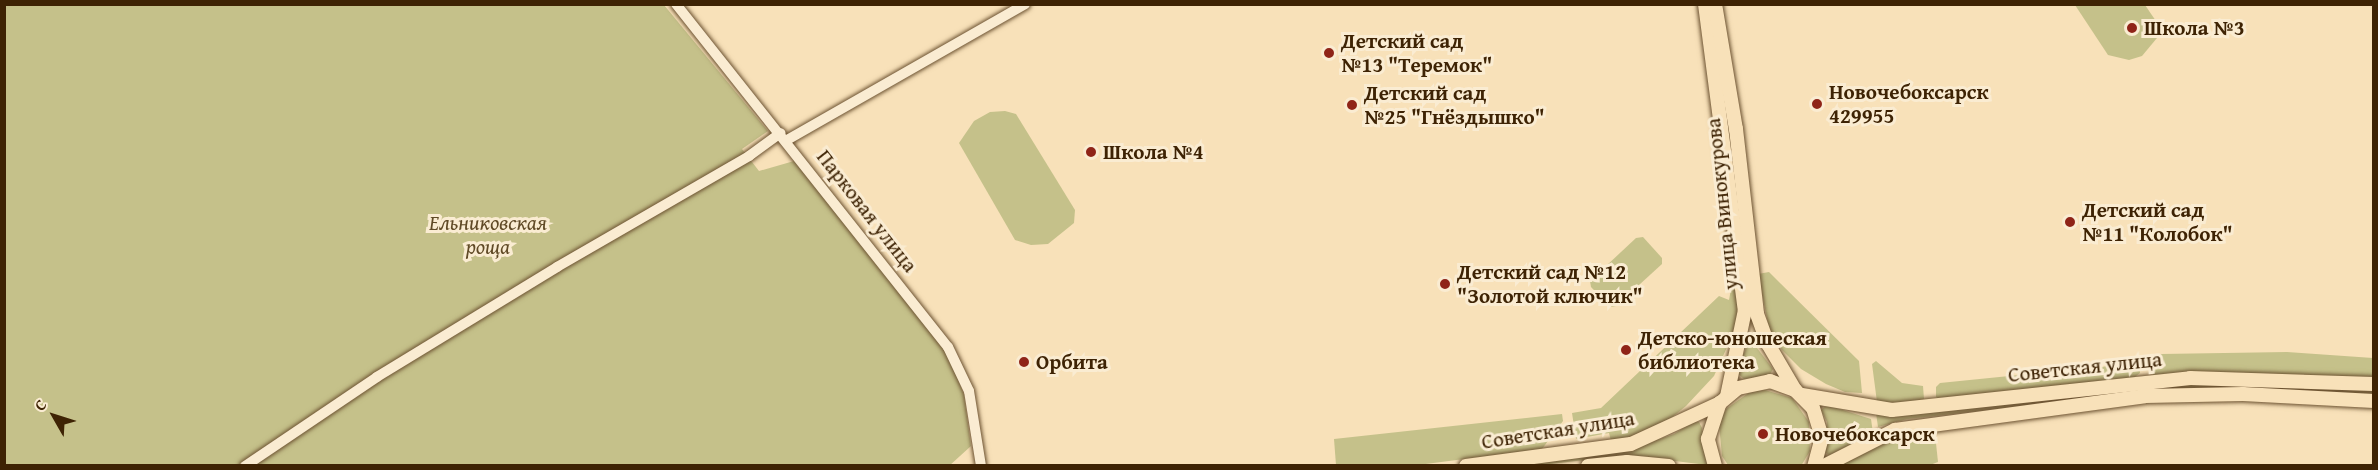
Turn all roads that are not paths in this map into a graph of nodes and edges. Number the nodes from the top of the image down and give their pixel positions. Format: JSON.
{"nodes":[{"id":1,"x":676,"y":4,"type":"edge"},
{"id":2,"x":1025,"y":4,"type":"edge"},
{"id":3,"x":1705,"y":4,"type":"edge"},
{"id":4,"x":1715,"y":4,"type":"edge"},
{"id":5,"x":784,"y":136,"type":"junction"},
{"id":6,"x":2373,"y":384,"type":"edge"},
{"id":7,"x":1799,"y":392,"type":"junction"},
{"id":8,"x":1723,"y":400,"type":"junction"},
{"id":9,"x":2373,"y":401,"type":"edge"},
{"id":10,"x":245,"y":465,"type":"edge"},
{"id":11,"x":981,"y":465,"type":"edge"},
{"id":12,"x":1466,"y":465,"type":"edge"},
{"id":13,"x":1588,"y":465,"type":"edge"},
{"id":14,"x":1669,"y":465,"type":"edge"},
{"id":15,"x":1715,"y":465,"type":"edge"},
{"id":16,"x":1814,"y":465,"type":"edge"},
{"id":17,"x":1824,"y":465,"type":"edge"}],
"edges":[{"from":1,"to":5,"type":"street","name":"Парковая улица"},
{"from":2,"to":5,"type":"street"},
{"from":3,"to":8,"type":"main road","name":"улица Винокурова"},
{"from":4,"to":7,"type":"main road","name":"улица Винокурова"},
{"from":5,"to":10,"type":"street"},
{"from":5,"to":11,"type":"street","name":"Парковая улица"},
{"from":6,"to":7,"type":"main road","name":"Советская улица"},
{"from":7,"to":8,"type":"main road","name":"Советская улица"},
{"from":7,"to":16,"type":"main road","name":"улица Винокурова"},
{"from":8,"to":12,"type":"main road","name":"Советская улица"},
{"from":8,"to":15,"type":"main road","name":"улица Винокурова"},
{"from":9,"to":17,"type":"main road","name":"Советская улица"},
{"from":13,"to":14,"type":"main road","name":"Советская улица"}]}
